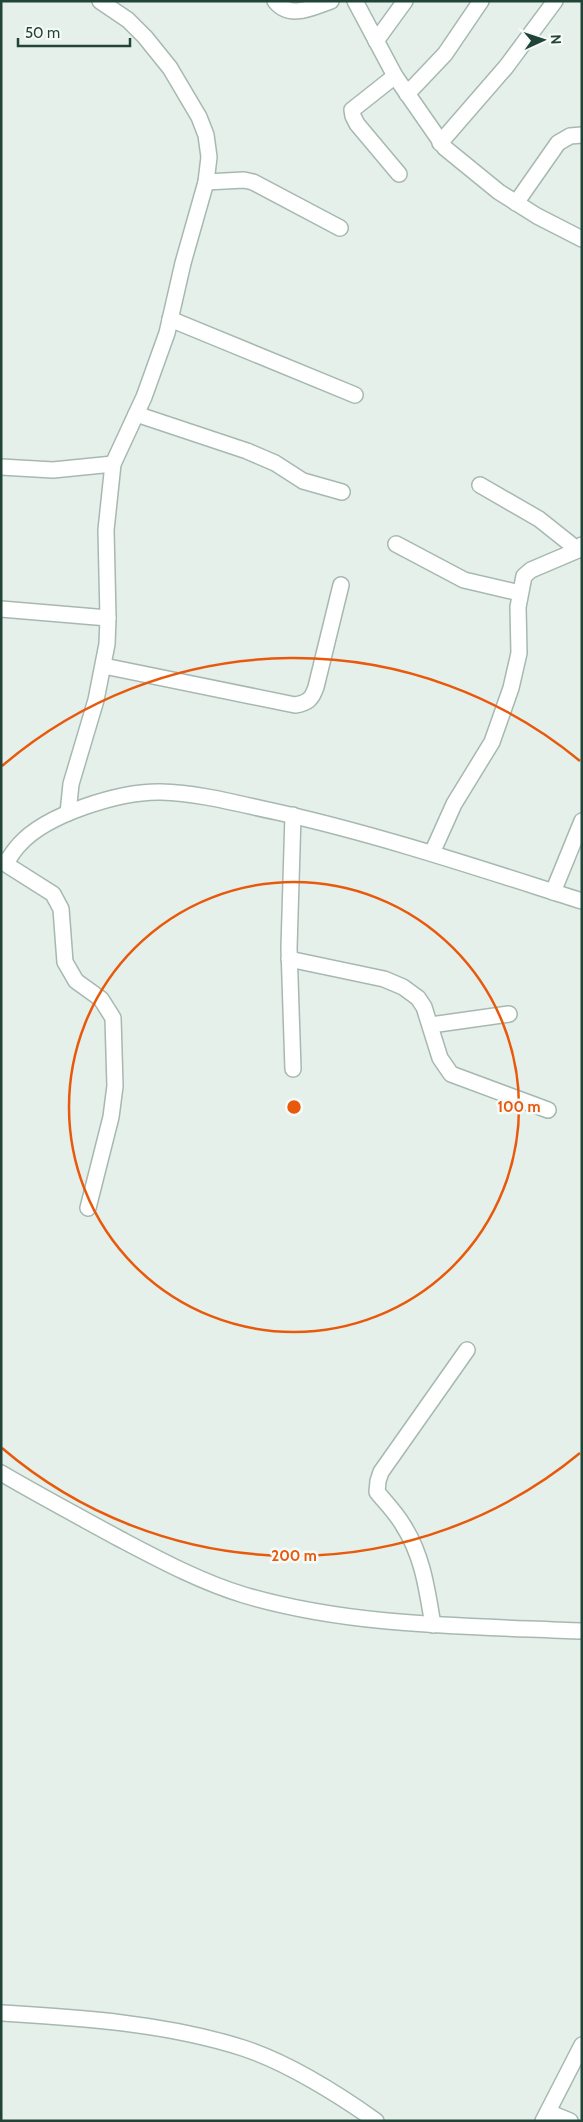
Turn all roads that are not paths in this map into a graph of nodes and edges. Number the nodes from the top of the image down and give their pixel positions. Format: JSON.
{"nodes":[{"id":1,"x":100,"y":1,"type":"edge"},
{"id":2,"x":275,"y":1,"type":"edge"},
{"id":3,"x":331,"y":1,"type":"edge"},
{"id":4,"x":355,"y":1,"type":"edge"},
{"id":5,"x":405,"y":1,"type":"edge"},
{"id":6,"x":482,"y":1,"type":"edge"},
{"id":7,"x":555,"y":1,"type":"edge"},
{"id":8,"x":376,"y":41,"type":"junction"},
{"id":9,"x":395,"y":76,"type":"junction"},
{"id":10,"x":407,"y":94,"type":"junction"},
{"id":11,"x":582,"y":135,"type":"edge"},
{"id":12,"x":440,"y":143,"type":"junction"},
{"id":13,"x":399,"y":174,"type":"dead end"},
{"id":14,"x":206,"y":182,"type":"junction"},
{"id":15,"x":516,"y":203,"type":"junction"},
{"id":16,"x":340,"y":228,"type":"dead end"},
{"id":17,"x":582,"y":239,"type":"edge"},
{"id":18,"x":170,"y":320,"type":"junction"},
{"id":19,"x":355,"y":395,"type":"dead end"},
{"id":20,"x":136,"y":414,"type":"junction"},
{"id":21,"x":113,"y":464,"type":"junction"},
{"id":22,"x":1,"y":467,"type":"edge"},
{"id":23,"x":480,"y":485,"type":"dead end"},
{"id":24,"x":342,"y":492,"type":"dead end"},
{"id":25,"x":396,"y":544,"type":"dead end"},
{"id":26,"x":580,"y":547,"type":"edge"},
{"id":27,"x":341,"y":585,"type":"dead end"},
{"id":28,"x":520,"y":593,"type":"junction"},
{"id":29,"x":1,"y":608,"type":"edge"},
{"id":30,"x":108,"y":618,"type":"junction"},
{"id":31,"x":104,"y":666,"type":"junction"},
{"id":32,"x":68,"y":813,"type":"junction"},
{"id":33,"x":293,"y":816,"type":"junction"},
{"id":34,"x":582,"y":821,"type":"edge"},
{"id":35,"x":432,"y":853,"type":"junction"},
{"id":36,"x":4,"y":862,"type":"edge"},
{"id":37,"x":553,"y":892,"type":"junction"},
{"id":38,"x":582,"y":901,"type":"edge"},
{"id":39,"x":289,"y":959,"type":"junction"},
{"id":40,"x":509,"y":1014,"type":"dead end"},
{"id":41,"x":431,"y":1025,"type":"junction"},
{"id":42,"x":293,"y":1069,"type":"dead end"},
{"id":43,"x":548,"y":1110,"type":"dead end"},
{"id":44,"x":88,"y":1208,"type":"dead end"},
{"id":45,"x":466,"y":1350,"type":"dead end"},
{"id":46,"x":1,"y":1472,"type":"edge"},
{"id":47,"x":433,"y":1625,"type":"junction"},
{"id":48,"x":582,"y":1631,"type":"edge"},
{"id":49,"x":1,"y":2013,"type":"edge"},
{"id":50,"x":582,"y":2046,"type":"edge"},
{"id":51,"x":545,"y":2116,"type":"edge"},
{"id":52,"x":376,"y":2121,"type":"edge"},
{"id":53,"x":570,"y":2121,"type":"edge"}],
"edges":[{"from":1,"to":14,"type":"street"},
{"from":2,"to":3,"type":"street"},
{"from":4,"to":8,"type":"street"},
{"from":5,"to":8,"type":"street"},
{"from":6,"to":10,"type":"street"},
{"from":7,"to":12,"type":"street"},
{"from":8,"to":9,"type":"street"},
{"from":9,"to":10,"type":"street"},
{"from":9,"to":13,"type":"street"},
{"from":10,"to":12,"type":"street"},
{"from":11,"to":15,"type":"street"},
{"from":12,"to":15,"type":"street"},
{"from":14,"to":16,"type":"street"},
{"from":14,"to":18,"type":"street"},
{"from":15,"to":17,"type":"street"},
{"from":18,"to":19,"type":"street"},
{"from":18,"to":20,"type":"street"},
{"from":20,"to":21,"type":"street"},
{"from":20,"to":24,"type":"street"},
{"from":21,"to":22,"type":"street"},
{"from":21,"to":30,"type":"street"},
{"from":23,"to":26,"type":"street"},
{"from":25,"to":28,"type":"street"},
{"from":26,"to":28,"type":"street"},
{"from":27,"to":31,"type":"street"},
{"from":28,"to":35,"type":"street"},
{"from":29,"to":30,"type":"street"},
{"from":30,"to":31,"type":"street"},
{"from":31,"to":32,"type":"street"},
{"from":32,"to":33,"type":"street"},
{"from":32,"to":36,"type":"street"},
{"from":33,"to":35,"type":"street"},
{"from":33,"to":39,"type":"street"},
{"from":34,"to":37,"type":"street"},
{"from":35,"to":37,"type":"street"},
{"from":36,"to":44,"type":"street"},
{"from":37,"to":38,"type":"street"},
{"from":39,"to":41,"type":"street"},
{"from":39,"to":42,"type":"street"},
{"from":40,"to":41,"type":"street"},
{"from":41,"to":43,"type":"street"},
{"from":45,"to":47,"type":"street"},
{"from":46,"to":47,"type":"street"},
{"from":47,"to":48,"type":"street"},
{"from":49,"to":52,"type":"street"},
{"from":50,"to":51,"type":"street"},
{"from":51,"to":53,"type":"street"}]}
